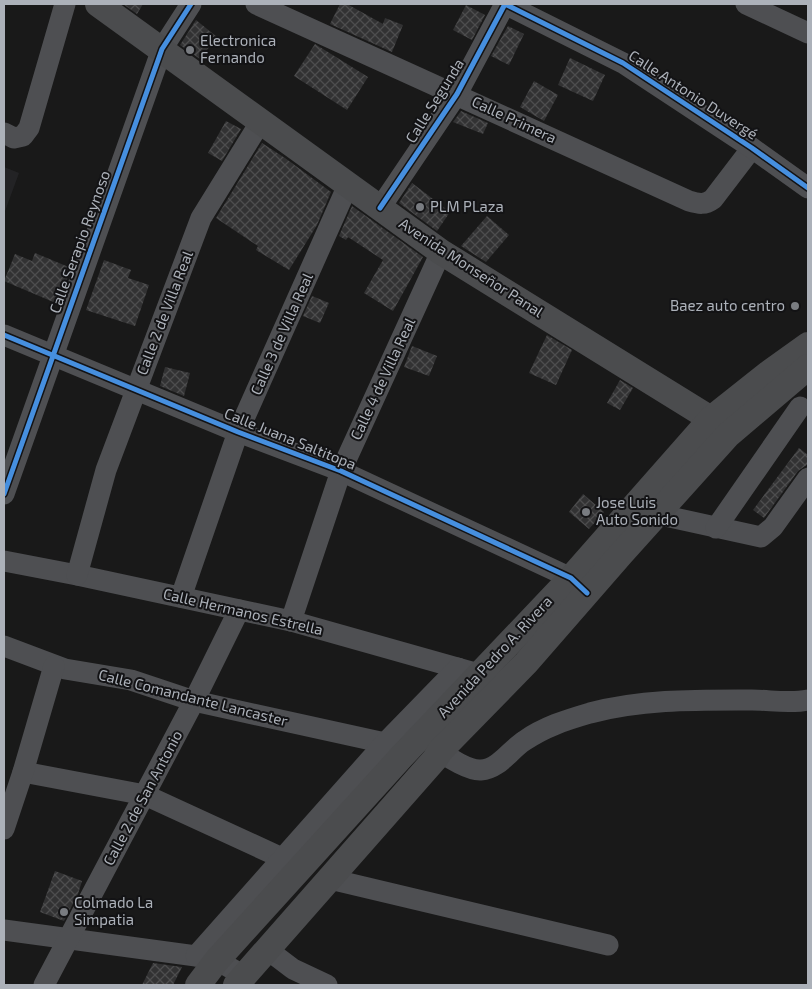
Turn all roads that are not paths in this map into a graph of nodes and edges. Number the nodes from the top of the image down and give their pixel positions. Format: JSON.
{"nodes":[{"id":1,"x":65,"y":4,"type":"edge"},
{"id":2,"x":98,"y":4,"type":"edge"},
{"id":3,"x":191,"y":4,"type":"edge"},
{"id":4,"x":256,"y":4,"type":"edge"},
{"id":5,"x":506,"y":4,"type":"edge"},
{"id":6,"x":746,"y":4,"type":"edge"},
{"id":7,"x":808,"y":33,"type":"edge"},
{"id":8,"x":162,"y":49,"type":"junction"},
{"id":9,"x":457,"y":94,"type":"junction"},
{"id":10,"x":261,"y":121,"type":"junction"},
{"id":11,"x":4,"y":134,"type":"edge"},
{"id":12,"x":752,"y":148,"type":"junction"},
{"id":13,"x":348,"y":185,"type":"junction"},
{"id":14,"x":808,"y":188,"type":"edge"},
{"id":15,"x":380,"y":208,"type":"junction"},
{"id":16,"x":441,"y":252,"type":"junction"},
{"id":17,"x":4,"y":335,"type":"edge"},
{"id":18,"x":808,"y":345,"type":"edge"},
{"id":19,"x":53,"y":355,"type":"junction"},
{"id":20,"x":808,"y":368,"type":"edge"},
{"id":21,"x":774,"y":382,"type":"junction"},
{"id":22,"x":136,"y":390,"type":"junction"},
{"id":23,"x":804,"y":409,"type":"edge"},
{"id":24,"x":720,"y":427,"type":"junction"},
{"id":25,"x":238,"y":432,"type":"junction"},
{"id":26,"x":341,"y":471,"type":"junction"},
{"id":27,"x":808,"y":478,"type":"edge"},
{"id":28,"x":4,"y":494,"type":"edge"},
{"id":29,"x":656,"y":514,"type":"junction"},
{"id":30,"x":716,"y":528,"type":"junction"},
{"id":31,"x":4,"y":561,"type":"edge"},
{"id":32,"x":77,"y":575,"type":"junction"},
{"id":33,"x":579,"y":585,"type":"junction"},
{"id":34,"x":181,"y":597,"type":"junction"},
{"id":35,"x":239,"y":610,"type":"junction"},
{"id":36,"x":291,"y":621,"type":"junction"},
{"id":37,"x":4,"y":646,"type":"edge"},
{"id":38,"x":54,"y":666,"type":"junction"},
{"id":39,"x":468,"y":671,"type":"junction"},
{"id":40,"x":808,"y":700,"type":"edge"},
{"id":41,"x":194,"y":701,"type":"junction"},
{"id":42,"x":385,"y":743,"type":"junction"},
{"id":43,"x":431,"y":743,"type":"junction"},
{"id":44,"x":23,"y":772,"type":"junction"},
{"id":45,"x":145,"y":795,"type":"junction"},
{"id":46,"x":4,"y":829,"type":"edge"},
{"id":47,"x":282,"y":858,"type":"junction"},
{"id":48,"x":330,"y":879,"type":"junction"},
{"id":49,"x":4,"y":930,"type":"edge"},
{"id":50,"x":68,"y":938,"type":"junction"},
{"id":51,"x":608,"y":945,"type":"dead end"},
{"id":52,"x":268,"y":950,"type":"junction"},
{"id":53,"x":207,"y":958,"type":"junction"},
{"id":54,"x":240,"y":981,"type":"edge"},
{"id":55,"x":44,"y":985,"type":"edge"},
{"id":56,"x":198,"y":985,"type":"edge"},
{"id":57,"x":327,"y":985,"type":"edge"}],
"edges":[{"from":1,"to":11,"type":"street"},
{"from":2,"to":8,"type":"main road","name":"Avenida Monseñor Panal"},
{"from":3,"to":8,"type":"street","name":"Calle Serapio Reynoso"},
{"from":4,"to":9,"type":"street","name":"Calle Primera"},
{"from":5,"to":9,"type":"street","name":"Calle Segunda"},
{"from":5,"to":12,"type":"street","name":"Calle Antonio Duvergé"},
{"from":6,"to":7,"type":"street"},
{"from":8,"to":10,"type":"main road","name":"Avenida Monseñor Panal"},
{"from":8,"to":19,"type":"street","name":"Calle Serapio Reynoso"},
{"from":9,"to":12,"type":"street","name":"Calle Primera"},
{"from":9,"to":15,"type":"street","name":"Calle Segunda"},
{"from":10,"to":13,"type":"main road","name":"Avenida Monseñor Panal"},
{"from":10,"to":22,"type":"street","name":"Calle 2 de Villa Real"},
{"from":12,"to":14,"type":"street","name":"Calle Antonio Duvergé"},
{"from":13,"to":15,"type":"main road","name":"Avenida Monseñor Panal"},
{"from":13,"to":25,"type":"street","name":"Calle 3 de Villa Real"},
{"from":15,"to":16,"type":"main road","name":"Avenida Monseñor Panal"},
{"from":16,"to":24,"type":"main road","name":"Avenida Monseñor Panal"},
{"from":16,"to":26,"type":"street","name":"Calle 4 de Villa Real"},
{"from":17,"to":19,"type":"street","name":"Calle Juana Saltitopa"},
{"from":18,"to":21,"type":"main road","name":"Avenida Pedro A. Rivera"},
{"from":19,"to":22,"type":"street","name":"Calle Juana Saltitopa"},
{"from":19,"to":28,"type":"street","name":"Calle Serapio Reynoso"},
{"from":20,"to":21,"type":"main road","name":"Avenida Pedro A. Rivera"},
{"from":21,"to":23,"type":"street"},
{"from":21,"to":24,"type":"main road","name":"Avenida Pedro A. Rivera"},
{"from":22,"to":25,"type":"street","name":"Calle Juana Saltitopa"},
{"from":22,"to":32,"type":"street","name":"Calle 2 de Villa Real"},
{"from":23,"to":30,"type":"street"},
{"from":24,"to":29,"type":"main road","name":"Avenida Pedro A. Rivera"},
{"from":24,"to":33,"type":"main road","name":"Avenida Pedro A. Rivera"},
{"from":25,"to":26,"type":"street","name":"Calle Juana Saltitopa"},
{"from":25,"to":34,"type":"street","name":"Calle 3 de Villa Real"},
{"from":26,"to":33,"type":"street","name":"Calle Juana Saltitopa"},
{"from":26,"to":36,"type":"street","name":"Calle 4 de Villa Real"},
{"from":27,"to":30,"type":"street"},
{"from":29,"to":30,"type":"street"},
{"from":29,"to":33,"type":"main road","name":"Avenida Pedro A. Rivera"},
{"from":31,"to":32,"type":"street","name":"Calle Hermanos Estrella"},
{"from":32,"to":34,"type":"street","name":"Calle Hermanos Estrella"},
{"from":33,"to":39,"type":"main road","name":"Avenida Pedro A. Rivera"},
{"from":33,"to":43,"type":"main road","name":"Avenida Pedro A. Rivera"},
{"from":34,"to":35,"type":"street","name":"Calle Hermanos Estrella"},
{"from":35,"to":36,"type":"street","name":"Calle Hermanos Estrella"},
{"from":35,"to":41,"type":"street","name":"Calle 2 de San Antonio"},
{"from":36,"to":39,"type":"street","name":"Calle Hermanos Estrella"},
{"from":37,"to":38,"type":"street","name":"Calle Comandante Lancaster"},
{"from":38,"to":41,"type":"street","name":"Calle Comandante Lancaster"},
{"from":38,"to":44,"type":"street"},
{"from":39,"to":42,"type":"street"},
{"from":39,"to":43,"type":"main road","name":"Avenida Pedro A. Rivera"},
{"from":40,"to":43,"type":"street"},
{"from":41,"to":42,"type":"street","name":"Calle Comandante Lancaster"},
{"from":41,"to":45,"type":"street","name":"Calle 2 de San Antonio"},
{"from":42,"to":47,"type":"street"},
{"from":43,"to":48,"type":"main road","name":"Avenida Pedro A. Rivera"},
{"from":43,"to":53,"type":"main road","name":"Avenida Pedro A. Rivera"},
{"from":44,"to":45,"type":"street"},
{"from":44,"to":46,"type":"street"},
{"from":45,"to":47,"type":"street"},
{"from":45,"to":50,"type":"street","name":"Calle 2 de San Antonio"},
{"from":47,"to":53,"type":"street"},
{"from":48,"to":51,"type":"street"},
{"from":48,"to":52,"type":"main road","name":"Avenida Pedro A. Rivera"},
{"from":49,"to":50,"type":"street"},
{"from":50,"to":53,"type":"street"},
{"from":50,"to":55,"type":"street","name":"Calle 2 de San Antonio"},
{"from":52,"to":54,"type":"main road","name":"Avenida Pedro A. Rivera"},
{"from":52,"to":57,"type":"street"},
{"from":53,"to":54,"type":"street"},
{"from":53,"to":56,"type":"main road","name":"Avenida Pedro A. Rivera"}]}
